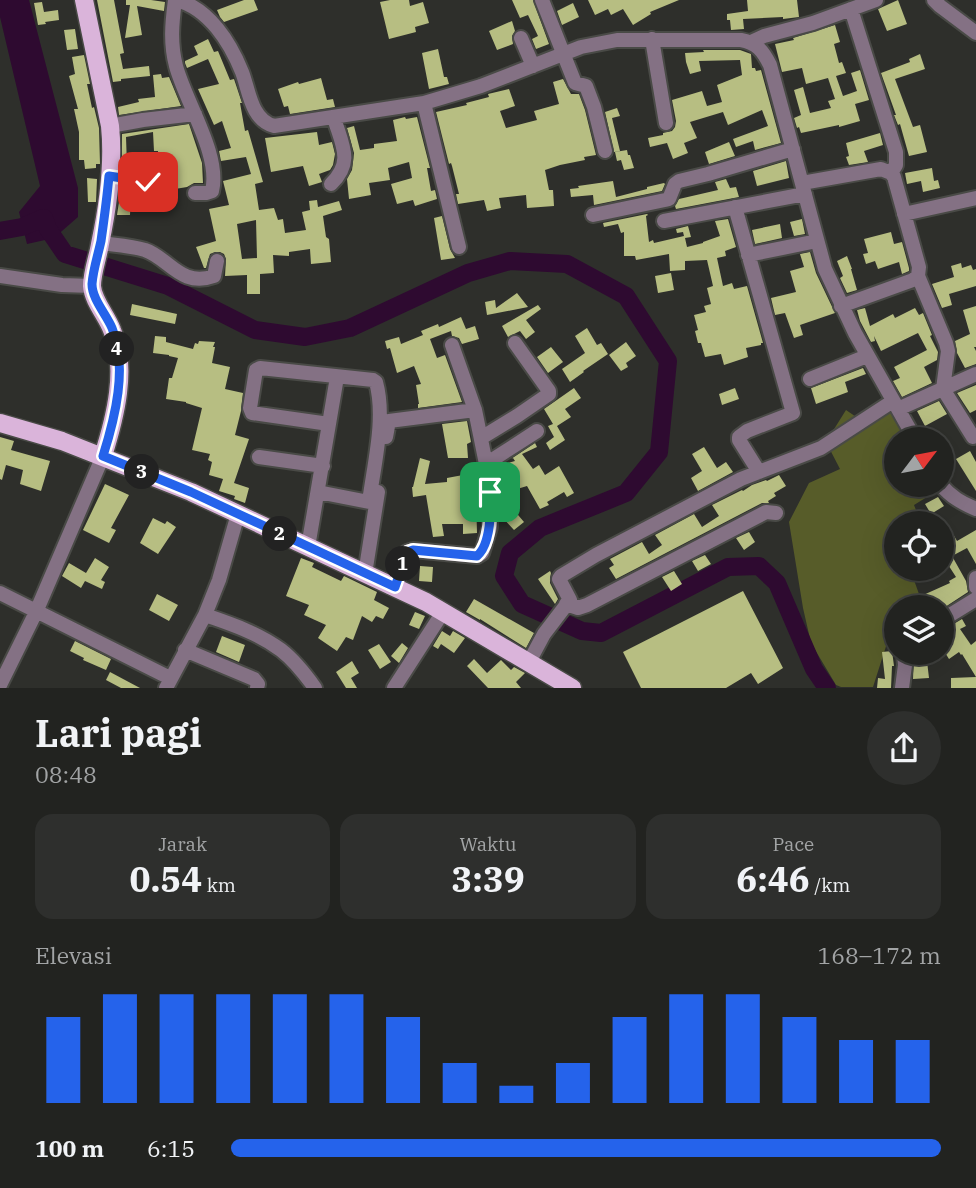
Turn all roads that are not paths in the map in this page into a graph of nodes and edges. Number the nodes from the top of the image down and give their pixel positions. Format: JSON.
{"nodes":[{"id":1,"x":84,"y":0,"type":"edge"},
{"id":2,"x":177,"y":0,"type":"edge"},
{"id":3,"x":542,"y":0,"type":"edge"},
{"id":4,"x":876,"y":0,"type":"edge"},
{"id":5,"x":934,"y":0,"type":"edge"},
{"id":6,"x":851,"y":9,"type":"junction"},
{"id":7,"x":976,"y":33,"type":"edge"},
{"id":8,"x":521,"y":38,"type":"dead end"},
{"id":9,"x":652,"y":39,"type":"junction"},
{"id":10,"x":751,"y":42,"type":"junction"},
{"id":11,"x":563,"y":54,"type":"junction"},
{"id":12,"x":533,"y":66,"type":"junction"},
{"id":13,"x":424,"y":103,"type":"junction"},
{"id":14,"x":195,"y":114,"type":"junction"},
{"id":15,"x":334,"y":118,"type":"junction"},
{"id":16,"x":666,"y":123,"type":"dead end"},
{"id":17,"x":110,"y":126,"type":"junction"},
{"id":18,"x":793,"y":149,"type":"junction"},
{"id":19,"x":605,"y":151,"type":"dead end"},
{"id":20,"x":891,"y":173,"type":"junction"},
{"id":21,"x":109,"y":176,"type":"junction"},
{"id":22,"x":148,"y":182,"type":"dead end"},
{"id":23,"x":331,"y":184,"type":"dead end"},
{"id":24,"x":803,"y":189,"type":"junction"},
{"id":25,"x":195,"y":193,"type":"dead end"},
{"id":26,"x":976,"y":198,"type":"edge"},
{"id":27,"x":735,"y":207,"type":"junction"},
{"id":28,"x":904,"y":214,"type":"junction"},
{"id":29,"x":593,"y":215,"type":"dead end"},
{"id":30,"x":664,"y":221,"type":"dead end"},
{"id":31,"x":817,"y":241,"type":"junction"},
{"id":32,"x":458,"y":247,"type":"dead end"},
{"id":33,"x":99,"y":250,"type":"junction"},
{"id":34,"x":748,"y":255,"type":"junction"},
{"id":35,"x":217,"y":261,"type":"dead end"},
{"id":36,"x":0,"y":276,"type":"edge"},
{"id":37,"x":918,"y":276,"type":"junction"},
{"id":38,"x":92,"y":284,"type":"junction"},
{"id":39,"x":841,"y":306,"type":"junction"},
{"id":40,"x":515,"y":343,"type":"dead end"},
{"id":41,"x":452,"y":345,"type":"dead end"},
{"id":42,"x":867,"y":356,"type":"junction"},
{"id":43,"x":976,"y":374,"type":"edge"},
{"id":44,"x":337,"y":377,"type":"junction"},
{"id":45,"x":810,"y":379,"type":"dead end"},
{"id":46,"x":943,"y":389,"type":"junction"},
{"id":47,"x":895,"y":405,"type":"junction"},
{"id":48,"x":475,"y":411,"type":"junction"},
{"id":49,"x":0,"y":423,"type":"edge"},
{"id":50,"x":329,"y":424,"type":"junction"},
{"id":51,"x":908,"y":427,"type":"edge"},
{"id":52,"x":537,"y":431,"type":"dead end"},
{"id":53,"x":481,"y":438,"type":"junction"},
{"id":54,"x":973,"y":438,"type":"dead end"},
{"id":55,"x":103,"y":456,"type":"junction"},
{"id":56,"x":259,"y":457,"type":"dead end"},
{"id":57,"x":486,"y":464,"type":"junction"},
{"id":58,"x":323,"y":466,"type":"junction"},
{"id":59,"x":759,"y":472,"type":"junction"},
{"id":60,"x":318,"y":492,"type":"junction"},
{"id":61,"x":953,"y":497,"type":"edge"},
{"id":62,"x":976,"y":509,"type":"edge"},
{"id":63,"x":776,"y":513,"type":"dead end"},
{"id":64,"x":238,"y":514,"type":"junction"},
{"id":65,"x":307,"y":547,"type":"junction"},
{"id":66,"x":365,"y":574,"type":"junction"},
{"id":67,"x":976,"y":578,"type":"edge"},
{"id":68,"x":395,"y":587,"type":"junction"},
{"id":69,"x":976,"y":587,"type":"edge"},
{"id":70,"x":0,"y":593,"type":"edge"},
{"id":71,"x":976,"y":600,"type":"edge"},
{"id":72,"x":563,"y":608,"type":"junction"},
{"id":73,"x":36,"y":612,"type":"junction"},
{"id":74,"x":443,"y":612,"type":"junction"},
{"id":75,"x":954,"y":613,"type":"edge"},
{"id":76,"x":205,"y":615,"type":"junction"},
{"id":77,"x":185,"y":650,"type":"junction"},
{"id":78,"x":529,"y":662,"type":"junction"},
{"id":79,"x":905,"y":665,"type":"edge"},
{"id":80,"x":168,"y":683,"type":"edge"},
{"id":81,"x":0,"y":685,"type":"edge"},
{"id":82,"x":257,"y":688,"type":"edge"},
{"id":83,"x":315,"y":688,"type":"edge"},
{"id":84,"x":394,"y":688,"type":"edge"},
{"id":85,"x":572,"y":688,"type":"edge"},
{"id":86,"x":902,"y":688,"type":"edge"}],
"edges":[{"from":1,"to":17,"type":"main road"},
{"from":2,"to":14,"type":"street"},
{"from":2,"to":15,"type":"street"},
{"from":3,"to":11,"type":"street"},
{"from":4,"to":6,"type":"street"},
{"from":5,"to":7,"type":"street"},
{"from":6,"to":10,"type":"street"},
{"from":6,"to":20,"type":"street"},
{"from":8,"to":12,"type":"street"},
{"from":9,"to":10,"type":"street"},
{"from":9,"to":11,"type":"street"},
{"from":9,"to":16,"type":"street"},
{"from":10,"to":18,"type":"street"},
{"from":11,"to":12,"type":"street"},
{"from":11,"to":19,"type":"street"},
{"from":12,"to":13,"type":"street"},
{"from":13,"to":15,"type":"street"},
{"from":13,"to":32,"type":"street"},
{"from":14,"to":17,"type":"street"},
{"from":14,"to":25,"type":"street"},
{"from":15,"to":23,"type":"street"},
{"from":17,"to":21,"type":"main road"},
{"from":18,"to":24,"type":"street"},
{"from":18,"to":29,"type":"street"},
{"from":20,"to":24,"type":"street"},
{"from":20,"to":28,"type":"street"},
{"from":21,"to":22,"type":"street"},
{"from":21,"to":33,"type":"main road"},
{"from":24,"to":27,"type":"street"},
{"from":24,"to":31,"type":"street"},
{"from":26,"to":28,"type":"street"},
{"from":27,"to":30,"type":"street"},
{"from":27,"to":34,"type":"street"},
{"from":28,"to":37,"type":"street"},
{"from":31,"to":34,"type":"street"},
{"from":31,"to":39,"type":"street"},
{"from":33,"to":35,"type":"street"},
{"from":33,"to":38,"type":"main road"},
{"from":34,"to":59,"type":"street"},
{"from":36,"to":38,"type":"street"},
{"from":37,"to":39,"type":"street"},
{"from":37,"to":46,"type":"street"},
{"from":38,"to":55,"type":"main road"},
{"from":39,"to":42,"type":"street"},
{"from":40,"to":53,"type":"street"},
{"from":41,"to":48,"type":"street"},
{"from":42,"to":45,"type":"street"},
{"from":42,"to":47,"type":"street"},
{"from":43,"to":46,"type":"street"},
{"from":44,"to":50,"type":"street"},
{"from":44,"to":50,"type":"street"},
{"from":44,"to":60,"type":"street"},
{"from":46,"to":47,"type":"street"},
{"from":46,"to":54,"type":"street"},
{"from":47,"to":51,"type":"street"},
{"from":47,"to":59,"type":"street"},
{"from":48,"to":53,"type":"street"},
{"from":48,"to":66,"type":"street"},
{"from":49,"to":55,"type":"main road"},
{"from":50,"to":58,"type":"street"},
{"from":52,"to":57,"type":"street"},
{"from":53,"to":57,"type":"street"},
{"from":55,"to":64,"type":"main road"},
{"from":55,"to":73,"type":"street"},
{"from":56,"to":58,"type":"street"},
{"from":57,"to":68,"type":"street"},
{"from":58,"to":60,"type":"street"},
{"from":59,"to":72,"type":"street"},
{"from":60,"to":65,"type":"street"},
{"from":61,"to":62,"type":"street"},
{"from":63,"to":72,"type":"street"},
{"from":64,"to":65,"type":"main road"},
{"from":64,"to":76,"type":"street"},
{"from":65,"to":66,"type":"main road"},
{"from":66,"to":68,"type":"main road"},
{"from":67,"to":69,"type":"street"},
{"from":68,"to":74,"type":"main road"},
{"from":70,"to":73,"type":"street"},
{"from":71,"to":75,"type":"street"},
{"from":72,"to":78,"type":"street"},
{"from":73,"to":80,"type":"street"},
{"from":73,"to":81,"type":"street"},
{"from":74,"to":78,"type":"main road"},
{"from":74,"to":84,"type":"street"},
{"from":76,"to":77,"type":"street"},
{"from":76,"to":83,"type":"street"},
{"from":77,"to":80,"type":"street"},
{"from":77,"to":82,"type":"street"},
{"from":78,"to":85,"type":"main road"},
{"from":79,"to":86,"type":"street"}]}
